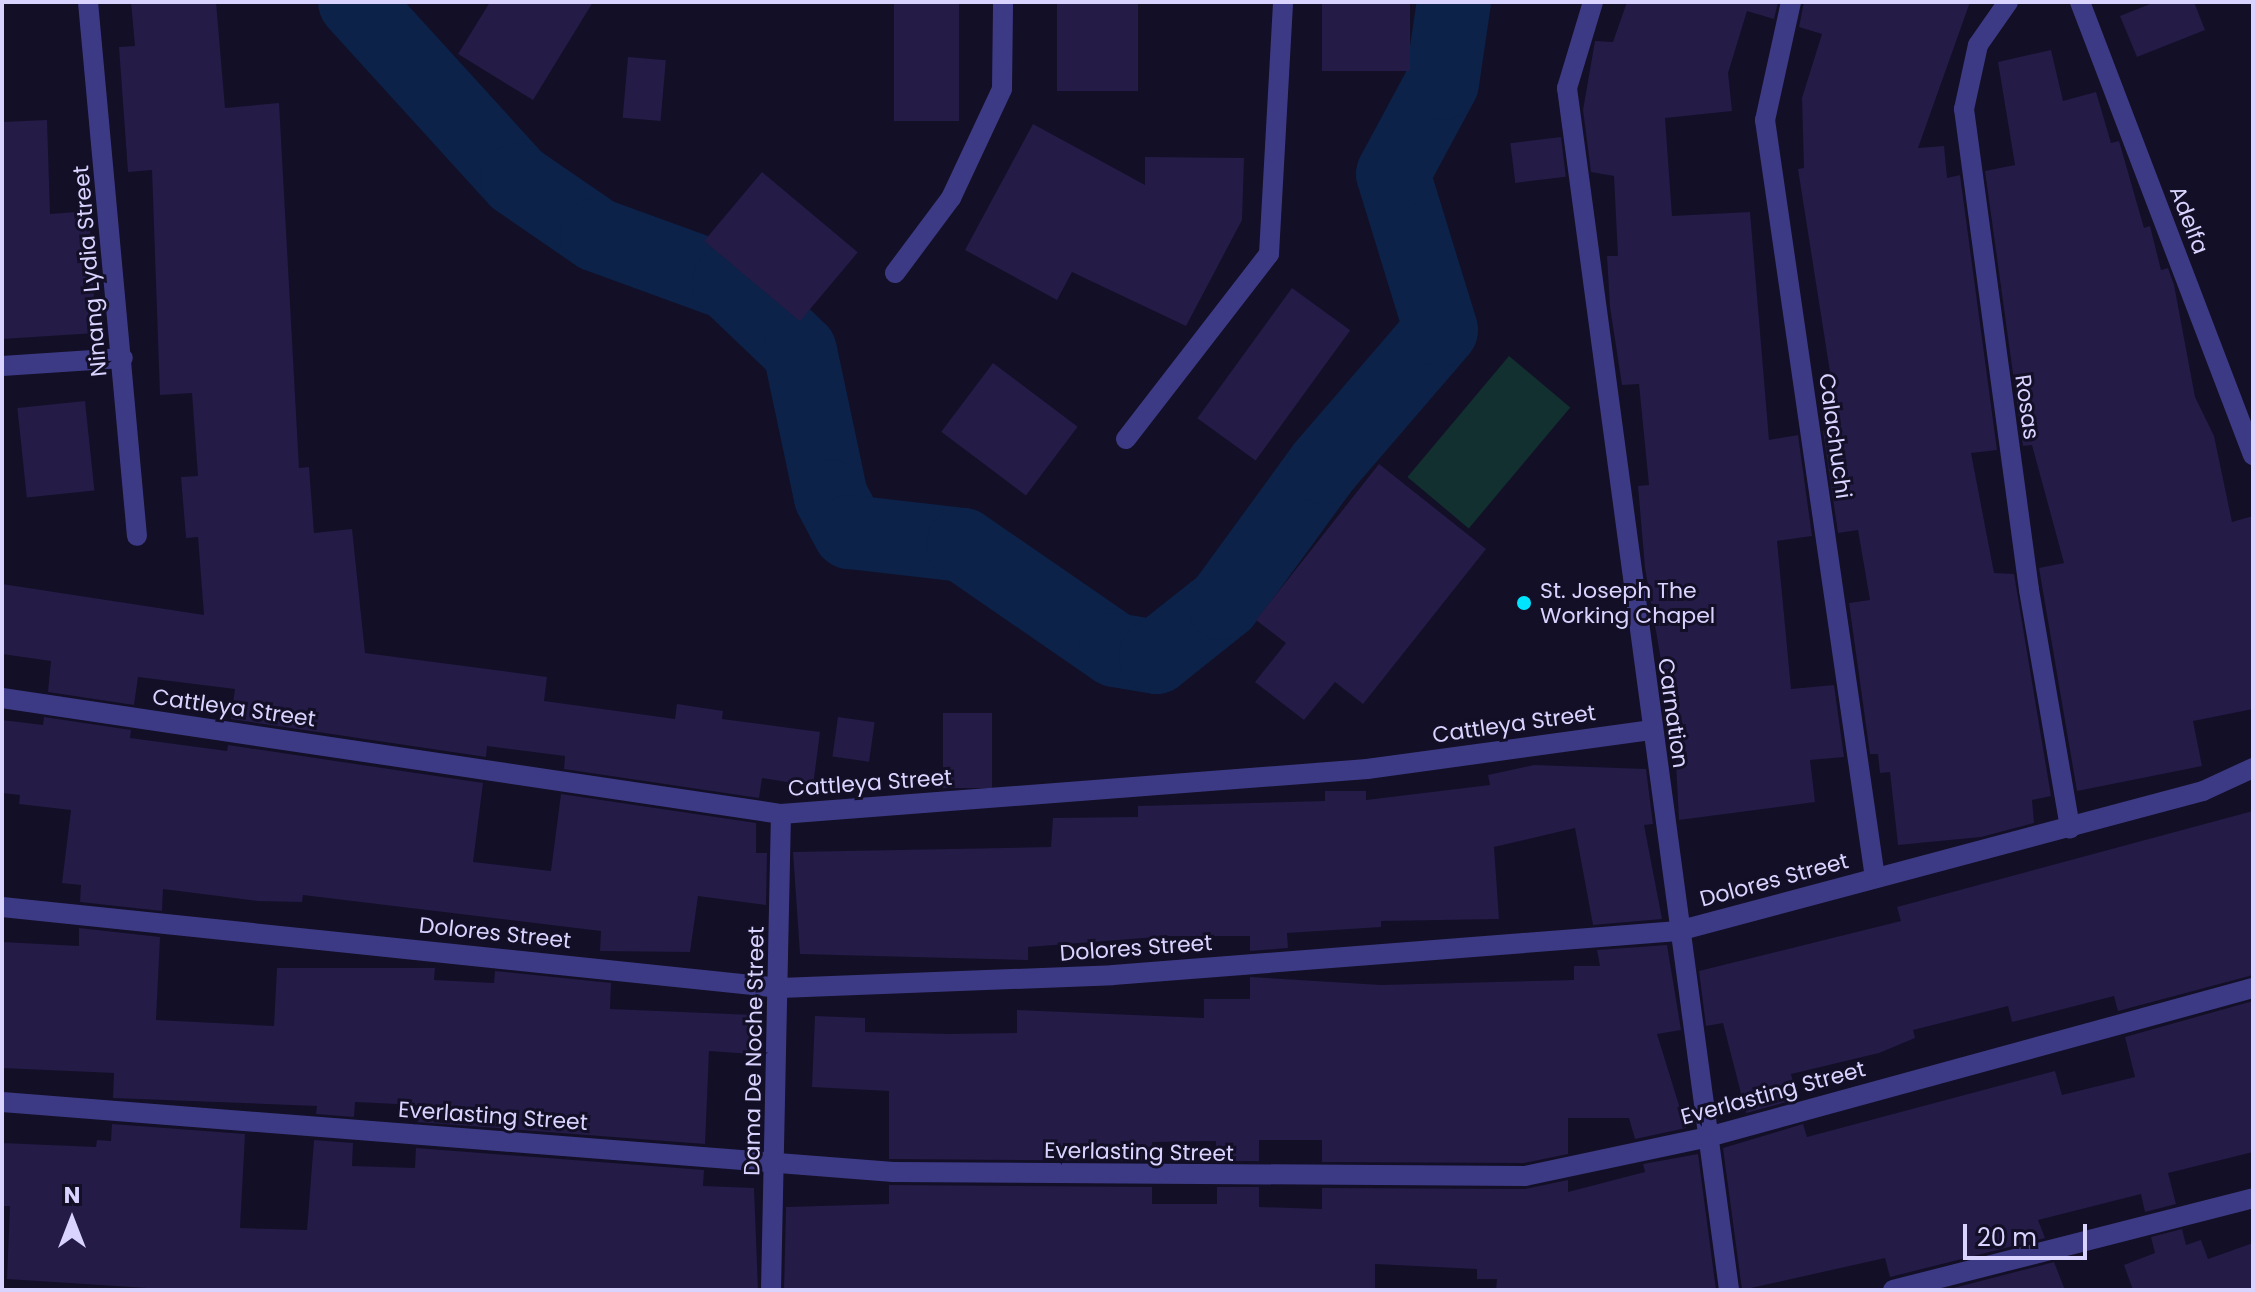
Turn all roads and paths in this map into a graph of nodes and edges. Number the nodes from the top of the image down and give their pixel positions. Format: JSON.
{"nodes":[{"id":1,"x":88,"y":2,"type":"edge"},
{"id":2,"x":1003,"y":2,"type":"edge"},
{"id":3,"x":1283,"y":2,"type":"edge"},
{"id":4,"x":1593,"y":2,"type":"edge"},
{"id":5,"x":1791,"y":2,"type":"edge"},
{"id":6,"x":2008,"y":2,"type":"edge"},
{"id":7,"x":2080,"y":2,"type":"edge"},
{"id":8,"x":895,"y":273,"type":"dead end"},
{"id":9,"x":123,"y":358,"type":"junction"},
{"id":10,"x":2,"y":366,"type":"edge"},
{"id":11,"x":1126,"y":439,"type":"dead end"},
{"id":12,"x":2253,"y":455,"type":"edge"},
{"id":13,"x":137,"y":536,"type":"dead end"},
{"id":14,"x":2,"y":698,"type":"edge"},
{"id":15,"x":1650,"y":730,"type":"junction"},
{"id":16,"x":2253,"y":768,"type":"edge"},
{"id":17,"x":781,"y":814,"type":"junction"},
{"id":18,"x":2070,"y":828,"type":"junction"},
{"id":19,"x":1875,"y":878,"type":"junction"},
{"id":20,"x":2,"y":907,"type":"edge"},
{"id":21,"x":1678,"y":931,"type":"junction"},
{"id":22,"x":780,"y":988,"type":"junction"},
{"id":23,"x":2253,"y":988,"type":"edge"},
{"id":24,"x":2,"y":1102,"type":"edge"},
{"id":25,"x":1708,"y":1137,"type":"junction"},
{"id":26,"x":776,"y":1161,"type":"junction"},
{"id":27,"x":2253,"y":1198,"type":"edge"},
{"id":28,"x":771,"y":1290,"type":"edge"},
{"id":29,"x":1729,"y":1290,"type":"edge"},
{"id":30,"x":1893,"y":1290,"type":"edge"}],
"edges":[{"from":1,"to":9,"type":"street","name":"Ninang Lydia Street"},
{"from":2,"to":8,"type":"street"},
{"from":3,"to":11,"type":"street"},
{"from":4,"to":15,"type":"street","name":"Carnation"},
{"from":5,"to":19,"type":"street","name":"Calachuchi"},
{"from":6,"to":18,"type":"street","name":"Rosas"},
{"from":7,"to":12,"type":"street","name":"Adelfa"},
{"from":9,"to":10,"type":"street"},
{"from":9,"to":13,"type":"street","name":"Ninang Lydia Street"},
{"from":14,"to":17,"type":"street","name":"Cattleya Street"},
{"from":15,"to":17,"type":"street","name":"Cattleya Street"},
{"from":15,"to":21,"type":"street","name":"Carnation"},
{"from":16,"to":18,"type":"street","name":"Dolores Street"},
{"from":17,"to":22,"type":"street","name":"Dama De Noche Street"},
{"from":18,"to":19,"type":"street","name":"Dolores Street"},
{"from":19,"to":21,"type":"street","name":"Dolores Street"},
{"from":20,"to":22,"type":"street","name":"Dolores Street"},
{"from":21,"to":22,"type":"street","name":"Dolores Street"},
{"from":21,"to":25,"type":"street","name":"Carnation"},
{"from":22,"to":26,"type":"street","name":"Dama De Noche Street"},
{"from":23,"to":25,"type":"street","name":"Everlasting Street"},
{"from":24,"to":26,"type":"street","name":"Everlasting Street"},
{"from":25,"to":26,"type":"street","name":"Everlasting Street"},
{"from":25,"to":29,"type":"street","name":"Carnation"},
{"from":26,"to":28,"type":"street","name":"Dama De Noche Street"},
{"from":27,"to":30,"type":"street"}]}
